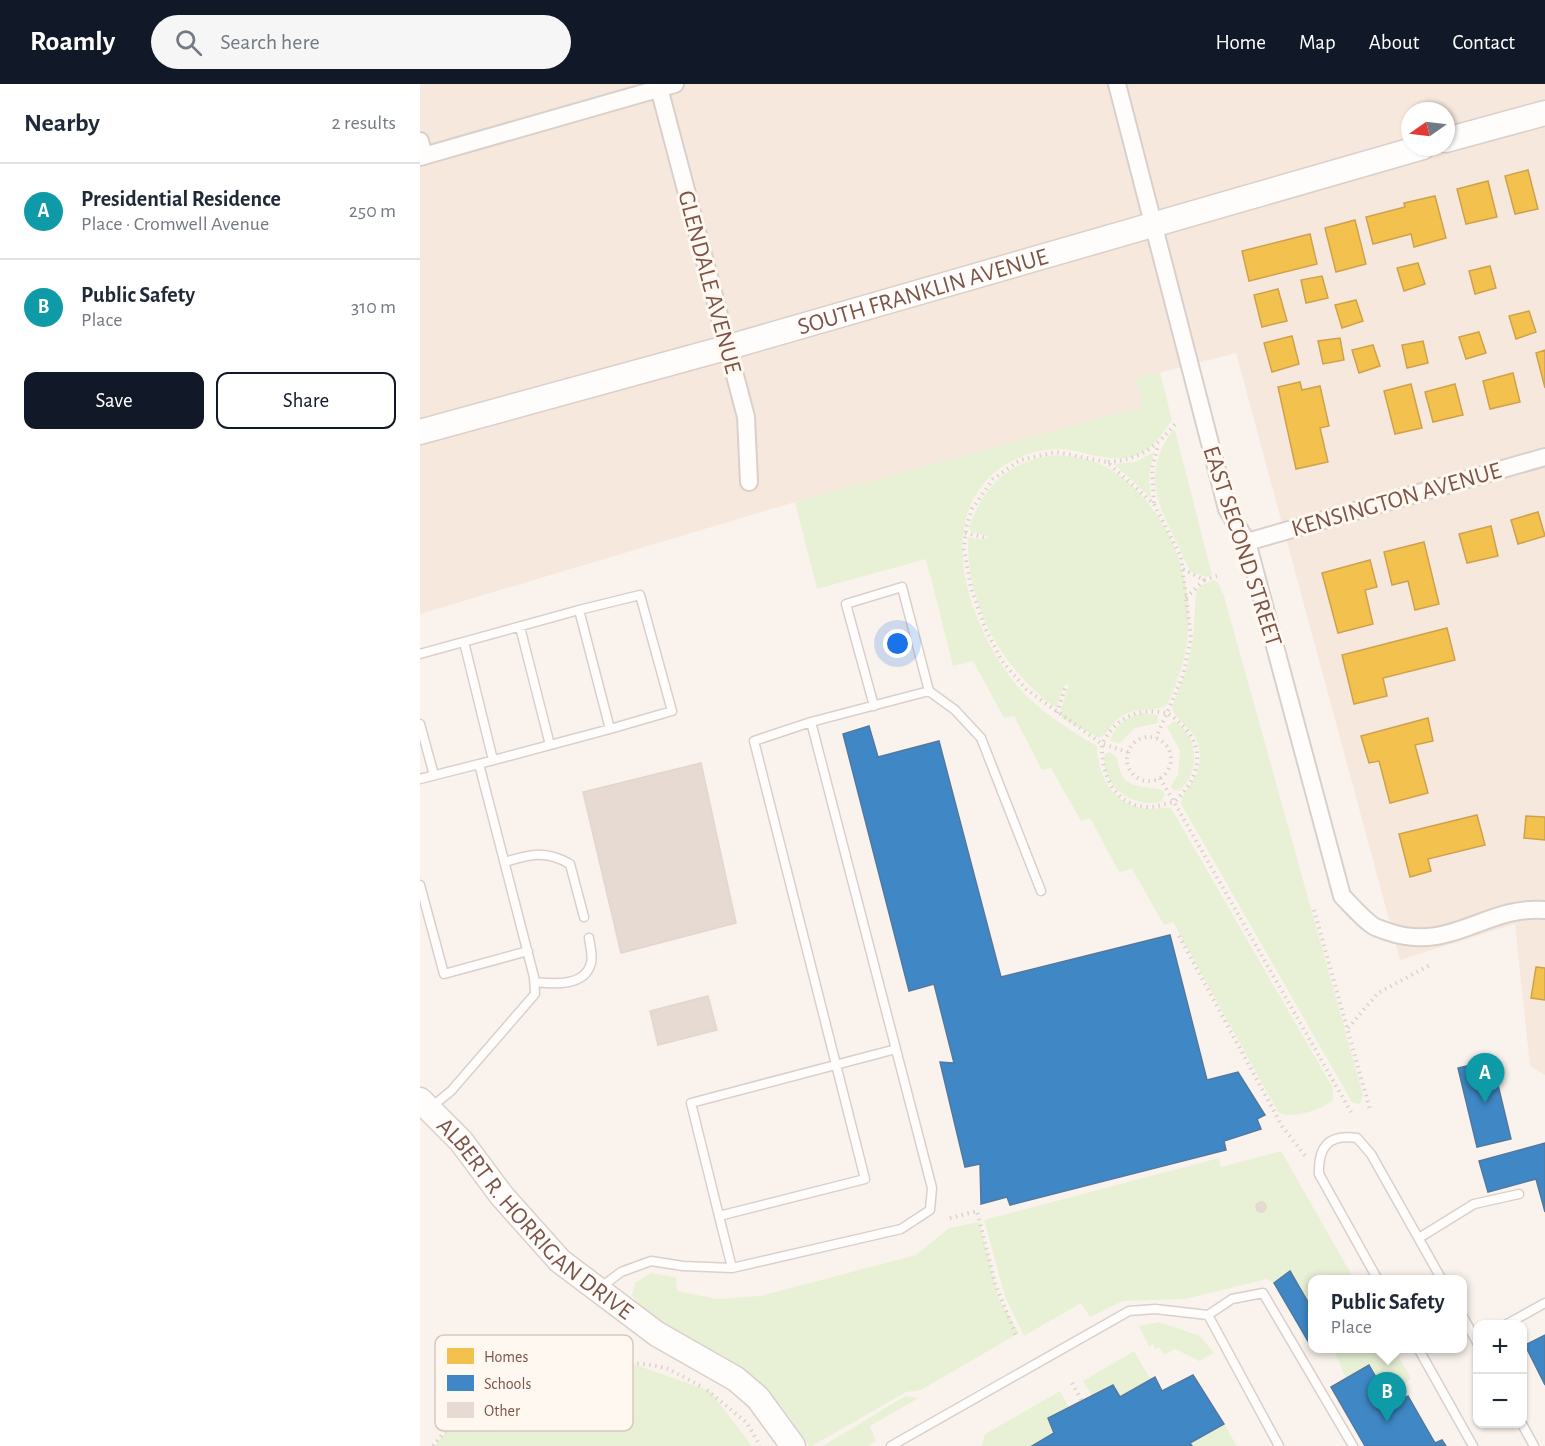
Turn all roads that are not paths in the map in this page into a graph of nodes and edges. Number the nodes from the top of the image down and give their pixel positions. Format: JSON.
{"nodes":[{"id":1,"x":1117,"y":84,"type":"edge"},
{"id":2,"x":664,"y":86,"type":"edge"},
{"id":3,"x":1545,"y":112,"type":"edge"},
{"id":4,"x":1455,"y":138,"type":"edge"},
{"id":5,"x":421,"y":151,"type":"edge"},
{"id":6,"x":1401,"y":153,"type":"edge"},
{"id":7,"x":1154,"y":223,"type":"junction"},
{"id":8,"x":729,"y":347,"type":"junction"},
{"id":9,"x":420,"y":432,"type":"edge"},
{"id":10,"x":1545,"y":457,"type":"edge"},
{"id":11,"x":749,"y":482,"type":"dead end"},
{"id":12,"x":1247,"y":542,"type":"junction"},
{"id":13,"x":579,"y":610,"type":"junction"},
{"id":14,"x":520,"y":627,"type":"junction"},
{"id":15,"x":464,"y":642,"type":"junction"},
{"id":16,"x":420,"y":654,"type":"edge"},
{"id":17,"x":929,"y":691,"type":"junction"},
{"id":18,"x":874,"y":705,"type":"junction"},
{"id":19,"x":811,"y":722,"type":"junction"},
{"id":20,"x":420,"y":724,"type":"edge"},
{"id":21,"x":610,"y":729,"type":"junction"},
{"id":22,"x":550,"y":745,"type":"junction"},
{"id":23,"x":493,"y":760,"type":"junction"},
{"id":24,"x":478,"y":764,"type":"junction"},
{"id":25,"x":434,"y":775,"type":"junction"},
{"id":26,"x":420,"y":779,"type":"edge"},
{"id":27,"x":504,"y":862,"type":"junction"},
{"id":28,"x":420,"y":885,"type":"edge"},
{"id":29,"x":1041,"y":891,"type":"dead end"},
{"id":30,"x":1545,"y":910,"type":"edge"},
{"id":31,"x":584,"y":918,"type":"dead end"},
{"id":32,"x":589,"y":938,"type":"dead end"},
{"id":33,"x":528,"y":951,"type":"junction"},
{"id":34,"x":535,"y":982,"type":"junction"},
{"id":35,"x":896,"y":1049,"type":"junction"},
{"id":36,"x":836,"y":1066,"type":"junction"},
{"id":37,"x":425,"y":1104,"type":"edge"},
{"id":38,"x":1519,"y":1194,"type":"dead end"},
{"id":39,"x":719,"y":1216,"type":"junction"},
{"id":40,"x":1419,"y":1238,"type":"junction"},
{"id":41,"x":732,"y":1268,"type":"junction"},
{"id":42,"x":1375,"y":1275,"type":"edge"},
{"id":43,"x":1439,"y":1275,"type":"edge"},
{"id":44,"x":597,"y":1290,"type":"junction"},
{"id":45,"x":1545,"y":1303,"type":"edge"},
{"id":46,"x":1208,"y":1315,"type":"junction"},
{"id":47,"x":1514,"y":1320,"type":"edge"},
{"id":48,"x":1421,"y":1353,"type":"edge"},
{"id":49,"x":1524,"y":1428,"type":"edge"},
{"id":50,"x":907,"y":1442,"type":"edge"},
{"id":51,"x":793,"y":1446,"type":"edge"},
{"id":52,"x":891,"y":1446,"type":"edge"},
{"id":53,"x":1279,"y":1446,"type":"edge"},
{"id":54,"x":1353,"y":1446,"type":"edge"},
{"id":55,"x":1473,"y":1446,"type":"edge"},
{"id":56,"x":1534,"y":1446,"type":"edge"}],
"edges":[{"from":1,"to":7,"type":"street","name":"EAST SECOND STREET"},
{"from":2,"to":5,"type":"street"},
{"from":2,"to":8,"type":"street","name":"GLENDALE AVENUE"},
{"from":3,"to":4,"type":"street"},
{"from":6,"to":7,"type":"street","name":"SOUTH FRANKLIN AVENUE"},
{"from":7,"to":8,"type":"street","name":"SOUTH FRANKLIN AVENUE"},
{"from":7,"to":12,"type":"street","name":"EAST SECOND STREET"},
{"from":8,"to":9,"type":"street","name":"SOUTH FRANKLIN AVENUE"},
{"from":8,"to":11,"type":"street","name":"GLENDALE AVENUE"},
{"from":10,"to":12,"type":"street","name":"KENSINGTON AVENUE"},
{"from":12,"to":30,"type":"street","name":"EAST SECOND STREET"},
{"from":13,"to":14,"type":"lane"},
{"from":13,"to":21,"type":"lane"},
{"from":13,"to":21,"type":"lane"},
{"from":14,"to":15,"type":"lane"},
{"from":14,"to":22,"type":"lane"},
{"from":15,"to":16,"type":"lane"},
{"from":15,"to":23,"type":"lane"},
{"from":17,"to":18,"type":"lane"},
{"from":17,"to":18,"type":"lane"},
{"from":17,"to":29,"type":"lane"},
{"from":18,"to":19,"type":"lane"},
{"from":19,"to":35,"type":"lane"},
{"from":19,"to":36,"type":"lane"},
{"from":20,"to":25,"type":"lane"},
{"from":21,"to":22,"type":"lane"},
{"from":22,"to":23,"type":"lane"},
{"from":23,"to":24,"type":"lane"},
{"from":24,"to":25,"type":"lane"},
{"from":24,"to":27,"type":"lane"},
{"from":25,"to":26,"type":"lane"},
{"from":27,"to":31,"type":"lane"},
{"from":27,"to":33,"type":"lane"},
{"from":28,"to":33,"type":"lane"},
{"from":32,"to":34,"type":"lane"},
{"from":33,"to":34,"type":"lane"},
{"from":34,"to":37,"type":"lane"},
{"from":35,"to":36,"type":"lane"},
{"from":35,"to":41,"type":"lane"},
{"from":36,"to":39,"type":"lane"},
{"from":36,"to":39,"type":"lane"},
{"from":37,"to":44,"type":"street","name":"ALBERT R. HORRIGAN DRIVE"},
{"from":38,"to":40,"type":"lane"},
{"from":39,"to":41,"type":"lane"},
{"from":40,"to":42,"type":"lane"},
{"from":40,"to":43,"type":"lane"},
{"from":41,"to":44,"type":"lane"},
{"from":44,"to":51,"type":"street","name":"ALBERT R. HORRIGAN DRIVE"},
{"from":45,"to":47,"type":"lane"},
{"from":46,"to":50,"type":"lane"},
{"from":46,"to":53,"type":"lane"},
{"from":46,"to":54,"type":"lane"},
{"from":48,"to":55,"type":"lane"},
{"from":49,"to":56,"type":"lane"},
{"from":50,"to":52,"type":"lane"}]}
